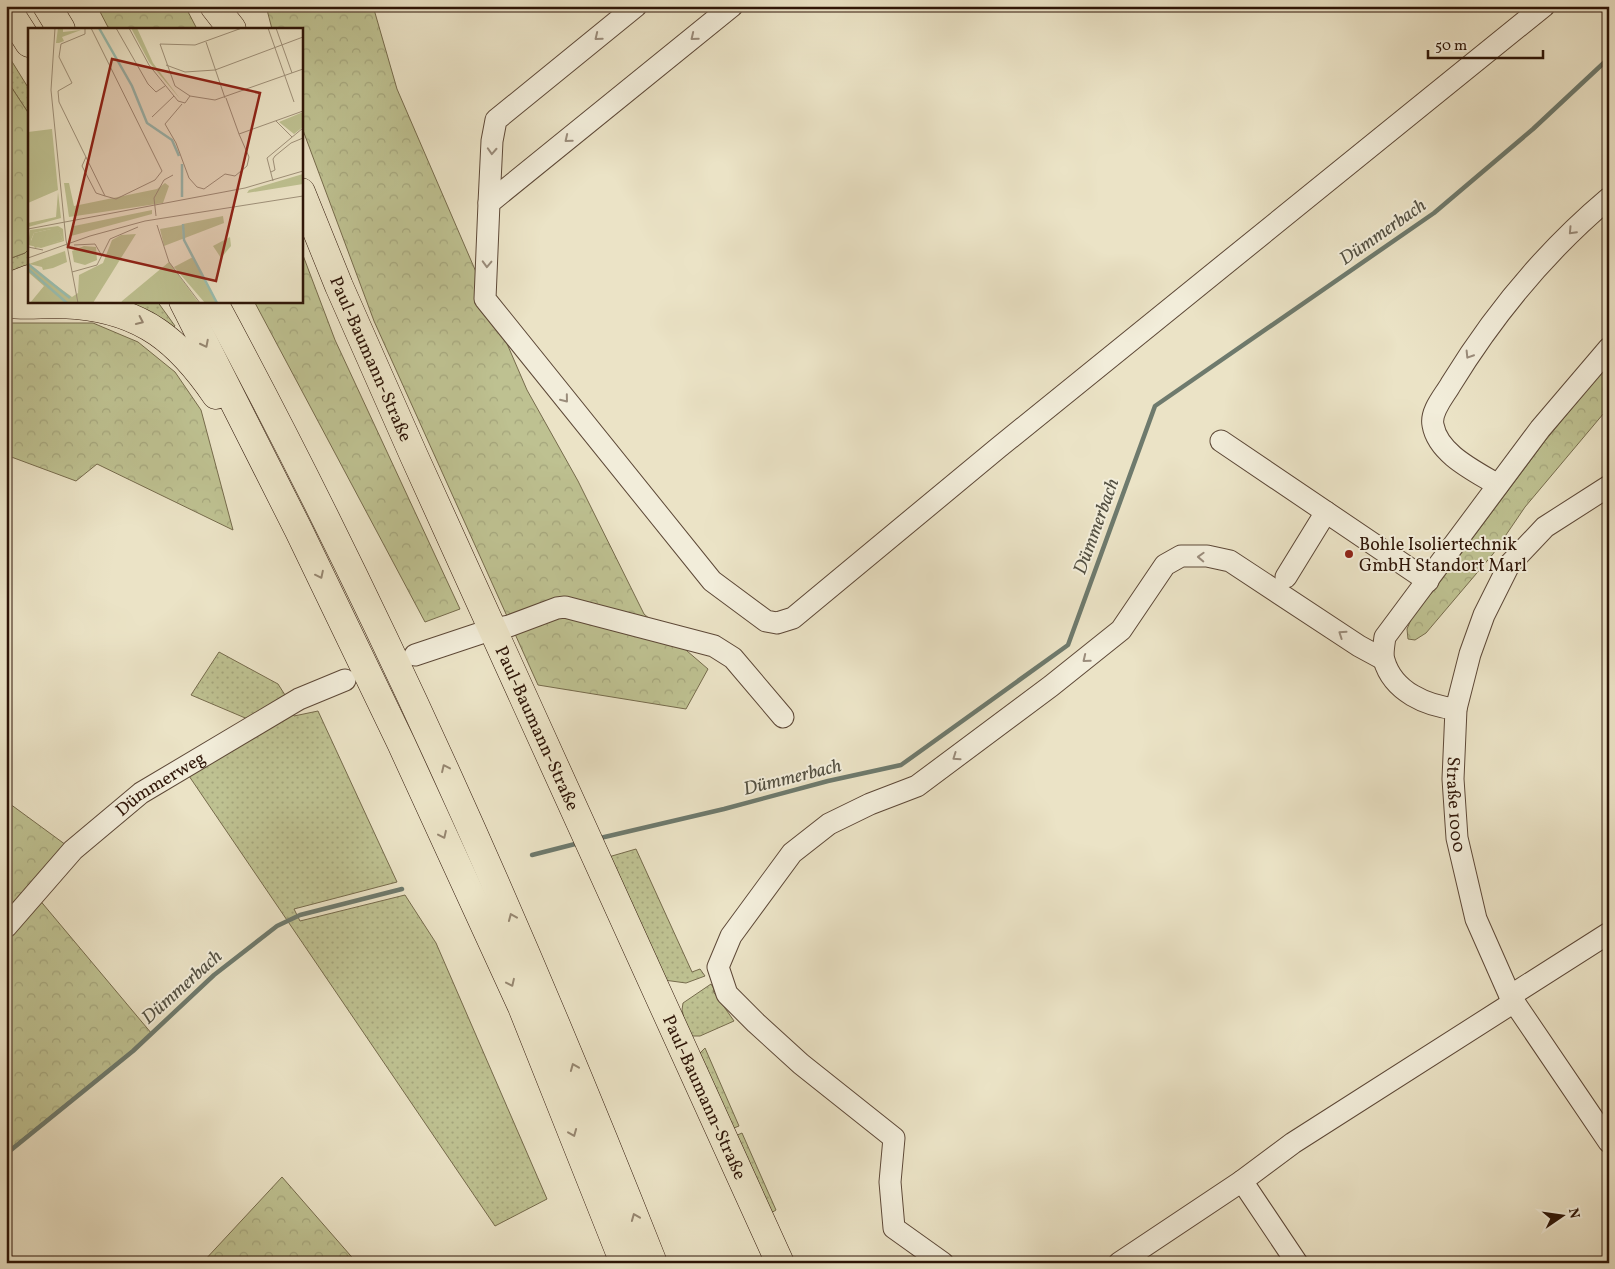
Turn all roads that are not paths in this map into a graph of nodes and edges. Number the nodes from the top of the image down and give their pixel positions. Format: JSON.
{"nodes":[{"id":1,"x":214,"y":6,"type":"edge"},
{"id":2,"x":227,"y":6,"type":"edge"},
{"id":3,"x":636,"y":6,"type":"edge"},
{"id":4,"x":732,"y":6,"type":"edge"},
{"id":5,"x":1544,"y":6,"type":"edge"},
{"id":6,"x":6,"y":7,"type":"edge"},
{"id":7,"x":231,"y":28,"type":"edge"},
{"id":8,"x":237,"y":28,"type":"edge"},
{"id":9,"x":27,"y":40,"type":"edge"},
{"id":10,"x":302,"y":194,"type":"edge"},
{"id":11,"x":1609,"y":198,"type":"edge"},
{"id":12,"x":489,"y":203,"type":"junction"},
{"id":13,"x":28,"y":280,"type":"edge"},
{"id":14,"x":6,"y":288,"type":"edge"},
{"id":15,"x":184,"y":302,"type":"edge"},
{"id":16,"x":214,"y":302,"type":"edge"},
{"id":17,"x":6,"y":304,"type":"edge"},
{"id":18,"x":1609,"y":348,"type":"edge"},
{"id":19,"x":1221,"y":441,"type":"dead end"},
{"id":20,"x":1498,"y":485,"type":"junction"},
{"id":21,"x":1609,"y":486,"type":"edge"},
{"id":22,"x":1326,"y":512,"type":"junction"},
{"id":23,"x":299,"y":531,"type":"junction"},
{"id":24,"x":1286,"y":577,"type":"dead end"},
{"id":25,"x":1428,"y":581,"type":"junction"},
{"id":26,"x":493,"y":629,"type":"junction"},
{"id":27,"x":415,"y":655,"type":"dead end"},
{"id":28,"x":1384,"y":660,"type":"junction"},
{"id":29,"x":345,"y":680,"type":"dead end"},
{"id":30,"x":1456,"y":709,"type":"junction"},
{"id":31,"x":783,"y":717,"type":"dead end"},
{"id":32,"x":6,"y":927,"type":"edge"},
{"id":33,"x":1609,"y":932,"type":"edge"},
{"id":34,"x":1512,"y":999,"type":"junction"},
{"id":35,"x":1609,"y":1142,"type":"edge"},
{"id":36,"x":1242,"y":1181,"type":"junction"},
{"id":37,"x":624,"y":1263,"type":"edge"},
{"id":38,"x":653,"y":1263,"type":"edge"},
{"id":39,"x":780,"y":1263,"type":"edge"},
{"id":40,"x":943,"y":1263,"type":"edge"},
{"id":41,"x":1119,"y":1263,"type":"edge"},
{"id":42,"x":1297,"y":1263,"type":"edge"}],
"edges":[{"from":1,"to":7,"type":"main road"},
{"from":2,"to":8,"type":"main road"},
{"from":3,"to":12,"type":"street","one_way":true},
{"from":4,"to":12,"type":"street","one_way":true},
{"from":12,"to":5,"type":"street","one_way":true},
{"from":6,"to":9,"type":"main road"},
{"from":10,"to":26,"type":"main road","name":"Paul-Baumann-Straße"},
{"from":11,"to":20,"type":"street","one_way":true},
{"from":13,"to":14,"type":"main road"},
{"from":15,"to":23,"type":"main road","one_way":true},
{"from":38,"to":16,"type":"main road","one_way":true},
{"from":17,"to":23,"type":"main road","one_way":true},
{"from":18,"to":20,"type":"street"},
{"from":19,"to":22,"type":"street"},
{"from":20,"to":25,"type":"street"},
{"from":21,"to":30,"type":"street","name":"Straße 1000"},
{"from":22,"to":24,"type":"street"},
{"from":22,"to":25,"type":"street"},
{"from":23,"to":37,"type":"main road","one_way":true},
{"from":25,"to":28,"type":"street"},
{"from":26,"to":27,"type":"street"},
{"from":26,"to":31,"type":"street"},
{"from":26,"to":39,"type":"main road","name":"Paul-Baumann-Straße"},
{"from":28,"to":30,"type":"street"},
{"from":28,"to":40,"type":"street","one_way":true},
{"from":29,"to":32,"type":"street","name":"Dümmerweg"},
{"from":30,"to":34,"type":"street","name":"Straße 1000"},
{"from":33,"to":34,"type":"street"},
{"from":34,"to":35,"type":"street","name":"Straße 1000"},
{"from":34,"to":36,"type":"street"},
{"from":36,"to":41,"type":"street"},
{"from":36,"to":42,"type":"street"}]}
